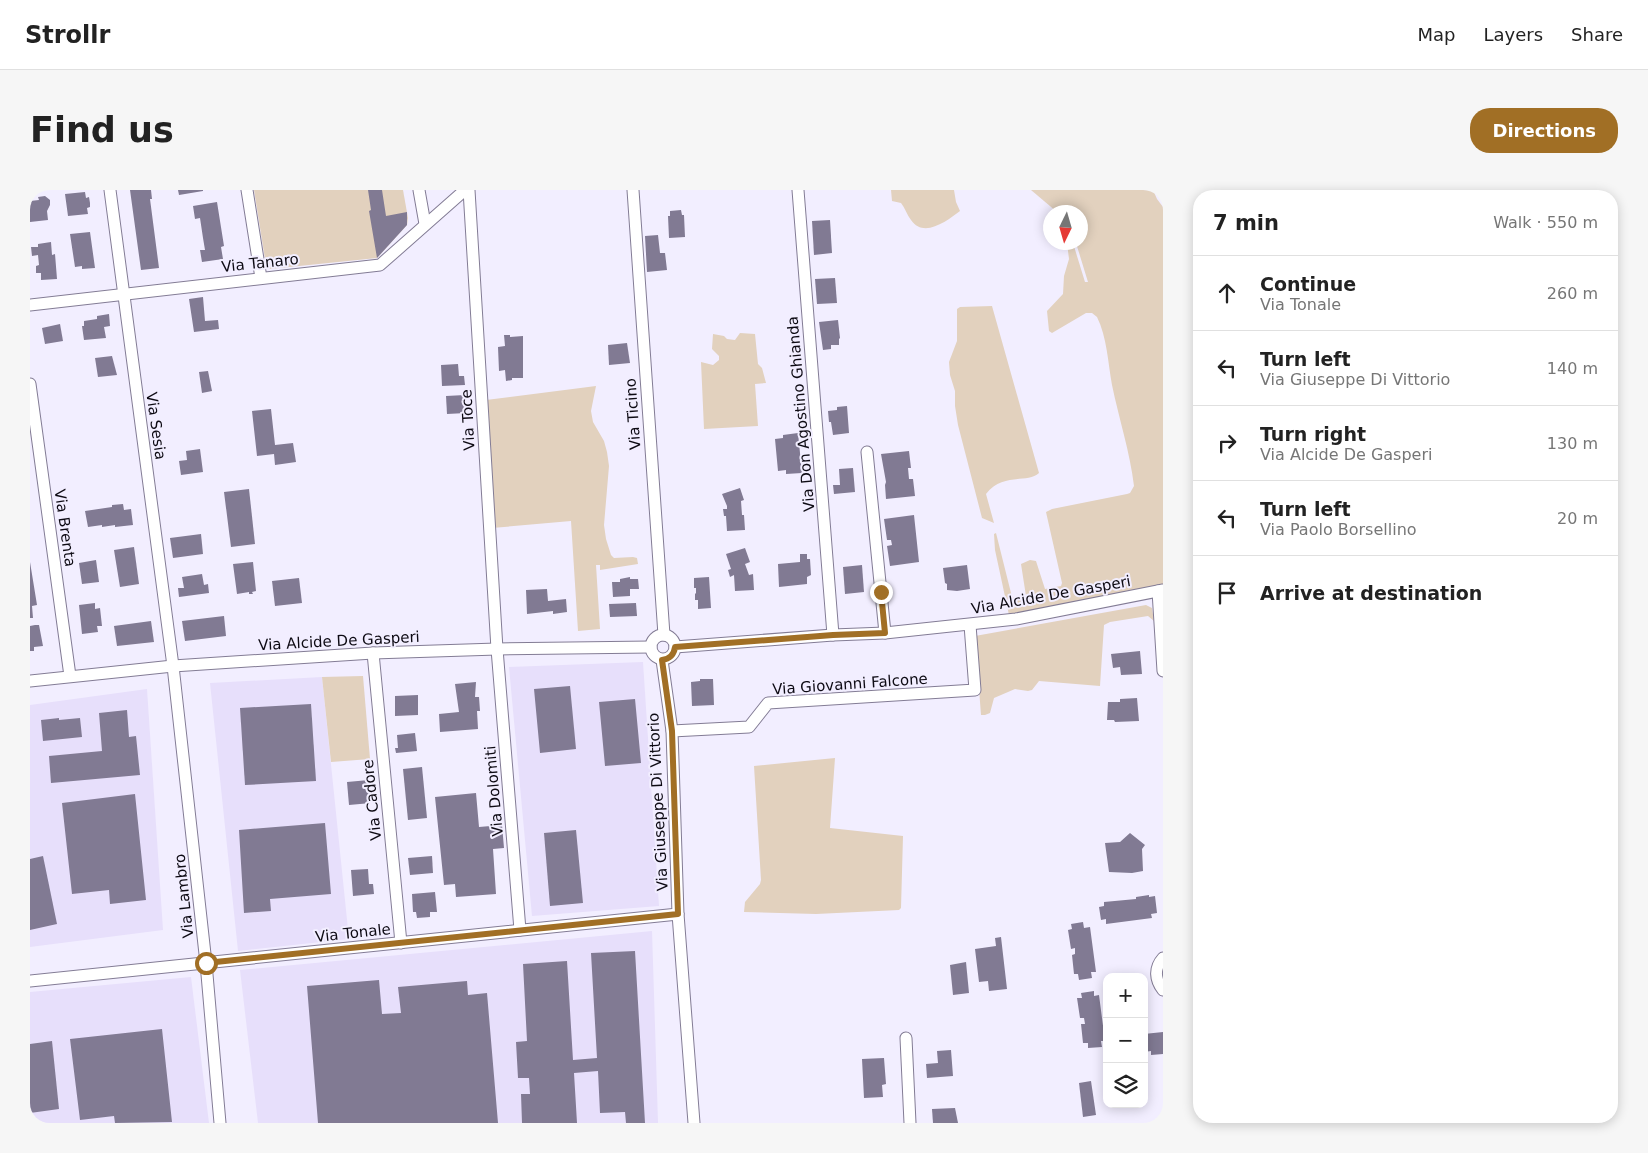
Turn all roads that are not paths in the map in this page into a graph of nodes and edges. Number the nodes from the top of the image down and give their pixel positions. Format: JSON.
{"nodes":[{"id":1,"x":110,"y":190,"type":"edge"},
{"id":2,"x":247,"y":190,"type":"edge"},
{"id":3,"x":419,"y":190,"type":"edge"},
{"id":4,"x":467,"y":190,"type":"edge"},
{"id":5,"x":633,"y":190,"type":"edge"},
{"id":6,"x":798,"y":190,"type":"edge"},
{"id":7,"x":425,"y":224,"type":"junction"},
{"id":8,"x":261,"y":278,"type":"junction"},
{"id":9,"x":123,"y":293,"type":"junction"},
{"id":10,"x":30,"y":305,"type":"edge"},
{"id":11,"x":30,"y":384,"type":"edge"},
{"id":12,"x":867,"y":452,"type":"dead end"},
{"id":13,"x":1161,"y":590,"type":"edge"},
{"id":14,"x":970,"y":625,"type":"junction"},
{"id":15,"x":885,"y":633,"type":"junction"},
{"id":16,"x":664,"y":635,"type":"junction"},
{"id":17,"x":833,"y":635,"type":"junction"},
{"id":18,"x":675,"y":647,"type":"junction"},
{"id":19,"x":650,"y":648,"type":"junction"},
{"id":20,"x":496,"y":649,"type":"junction"},
{"id":21,"x":373,"y":653,"type":"junction"},
{"id":22,"x":662,"y":660,"type":"junction"},
{"id":23,"x":173,"y":666,"type":"junction"},
{"id":24,"x":1163,"y":671,"type":"edge"},
{"id":25,"x":70,"y":676,"type":"junction"},
{"id":26,"x":30,"y":682,"type":"edge"},
{"id":27,"x":672,"y":731,"type":"junction"},
{"id":28,"x":678,"y":914,"type":"junction"},
{"id":29,"x":520,"y":930,"type":"junction"},
{"id":30,"x":401,"y":943,"type":"junction"},
{"id":31,"x":1163,"y":958,"type":"edge"},
{"id":32,"x":206,"y":963,"type":"junction"},
{"id":33,"x":30,"y":981,"type":"edge"},
{"id":34,"x":1163,"y":990,"type":"edge"},
{"id":35,"x":906,"y":1038,"type":"dead end"},
{"id":36,"x":220,"y":1123,"type":"edge"},
{"id":37,"x":694,"y":1123,"type":"edge"},
{"id":38,"x":910,"y":1123,"type":"edge"}],
"edges":[{"from":1,"to":9,"type":"street","name":"Via Sesia"},
{"from":2,"to":8,"type":"street"},
{"from":3,"to":7,"type":"street"},
{"from":4,"to":7,"type":"street","name":"Via Tanaro"},
{"from":4,"to":20,"type":"street","name":"Via Toce"},
{"from":5,"to":16,"type":"street","name":"Via Ticino"},
{"from":6,"to":17,"type":"street","name":"Via Don Agostino Ghianda"},
{"from":7,"to":8,"type":"street","name":"Via Tanaro"},
{"from":8,"to":9,"type":"street","name":"Via Tanaro"},
{"from":9,"to":10,"type":"street","name":"Via Tanaro"},
{"from":9,"to":23,"type":"street","name":"Via Sesia"},
{"from":11,"to":25,"type":"street","name":"Via Brenta"},
{"from":12,"to":15,"type":"street"},
{"from":13,"to":14,"type":"street","name":"Via Alcide De Gasperi"},
{"from":13,"to":24,"type":"street"},
{"from":14,"to":15,"type":"street","name":"Via Alcide De Gasperi"},
{"from":14,"to":27,"type":"street","name":"Via Giovanni Falcone"},
{"from":15,"to":17,"type":"street","name":"Via Alcide De Gasperi"},
{"from":16,"to":18,"type":"street"},
{"from":16,"to":19,"type":"street"},
{"from":17,"to":18,"type":"street","name":"Via Alcide De Gasperi"},
{"from":18,"to":22,"type":"street"},
{"from":19,"to":20,"type":"street","name":"Via Alcide De Gasperi"},
{"from":19,"to":22,"type":"street"},
{"from":20,"to":21,"type":"street","name":"Via Alcide De Gasperi"},
{"from":20,"to":29,"type":"street","name":"Via Dolomiti"},
{"from":21,"to":23,"type":"street","name":"Via Alcide De Gasperi"},
{"from":21,"to":30,"type":"street","name":"Via Cadore"},
{"from":22,"to":27,"type":"street","name":"Via Giuseppe Di Vittorio"},
{"from":23,"to":25,"type":"street","name":"Via Alcide De Gasperi"},
{"from":23,"to":32,"type":"street","name":"Via Lambro"},
{"from":25,"to":26,"type":"street","name":"Via Alcide De Gasperi"},
{"from":27,"to":28,"type":"street","name":"Via Giuseppe Di Vittorio"},
{"from":28,"to":29,"type":"street","name":"Via Tonale"},
{"from":28,"to":37,"type":"street","name":"Via Giuseppe Di Vittorio"},
{"from":29,"to":30,"type":"street","name":"Via Tonale"},
{"from":30,"to":32,"type":"street","name":"Via Tonale"},
{"from":31,"to":34,"type":"street"},
{"from":32,"to":33,"type":"street","name":"Via Tonale"},
{"from":32,"to":36,"type":"street","name":"Via Lambro"},
{"from":35,"to":38,"type":"street"}]}
